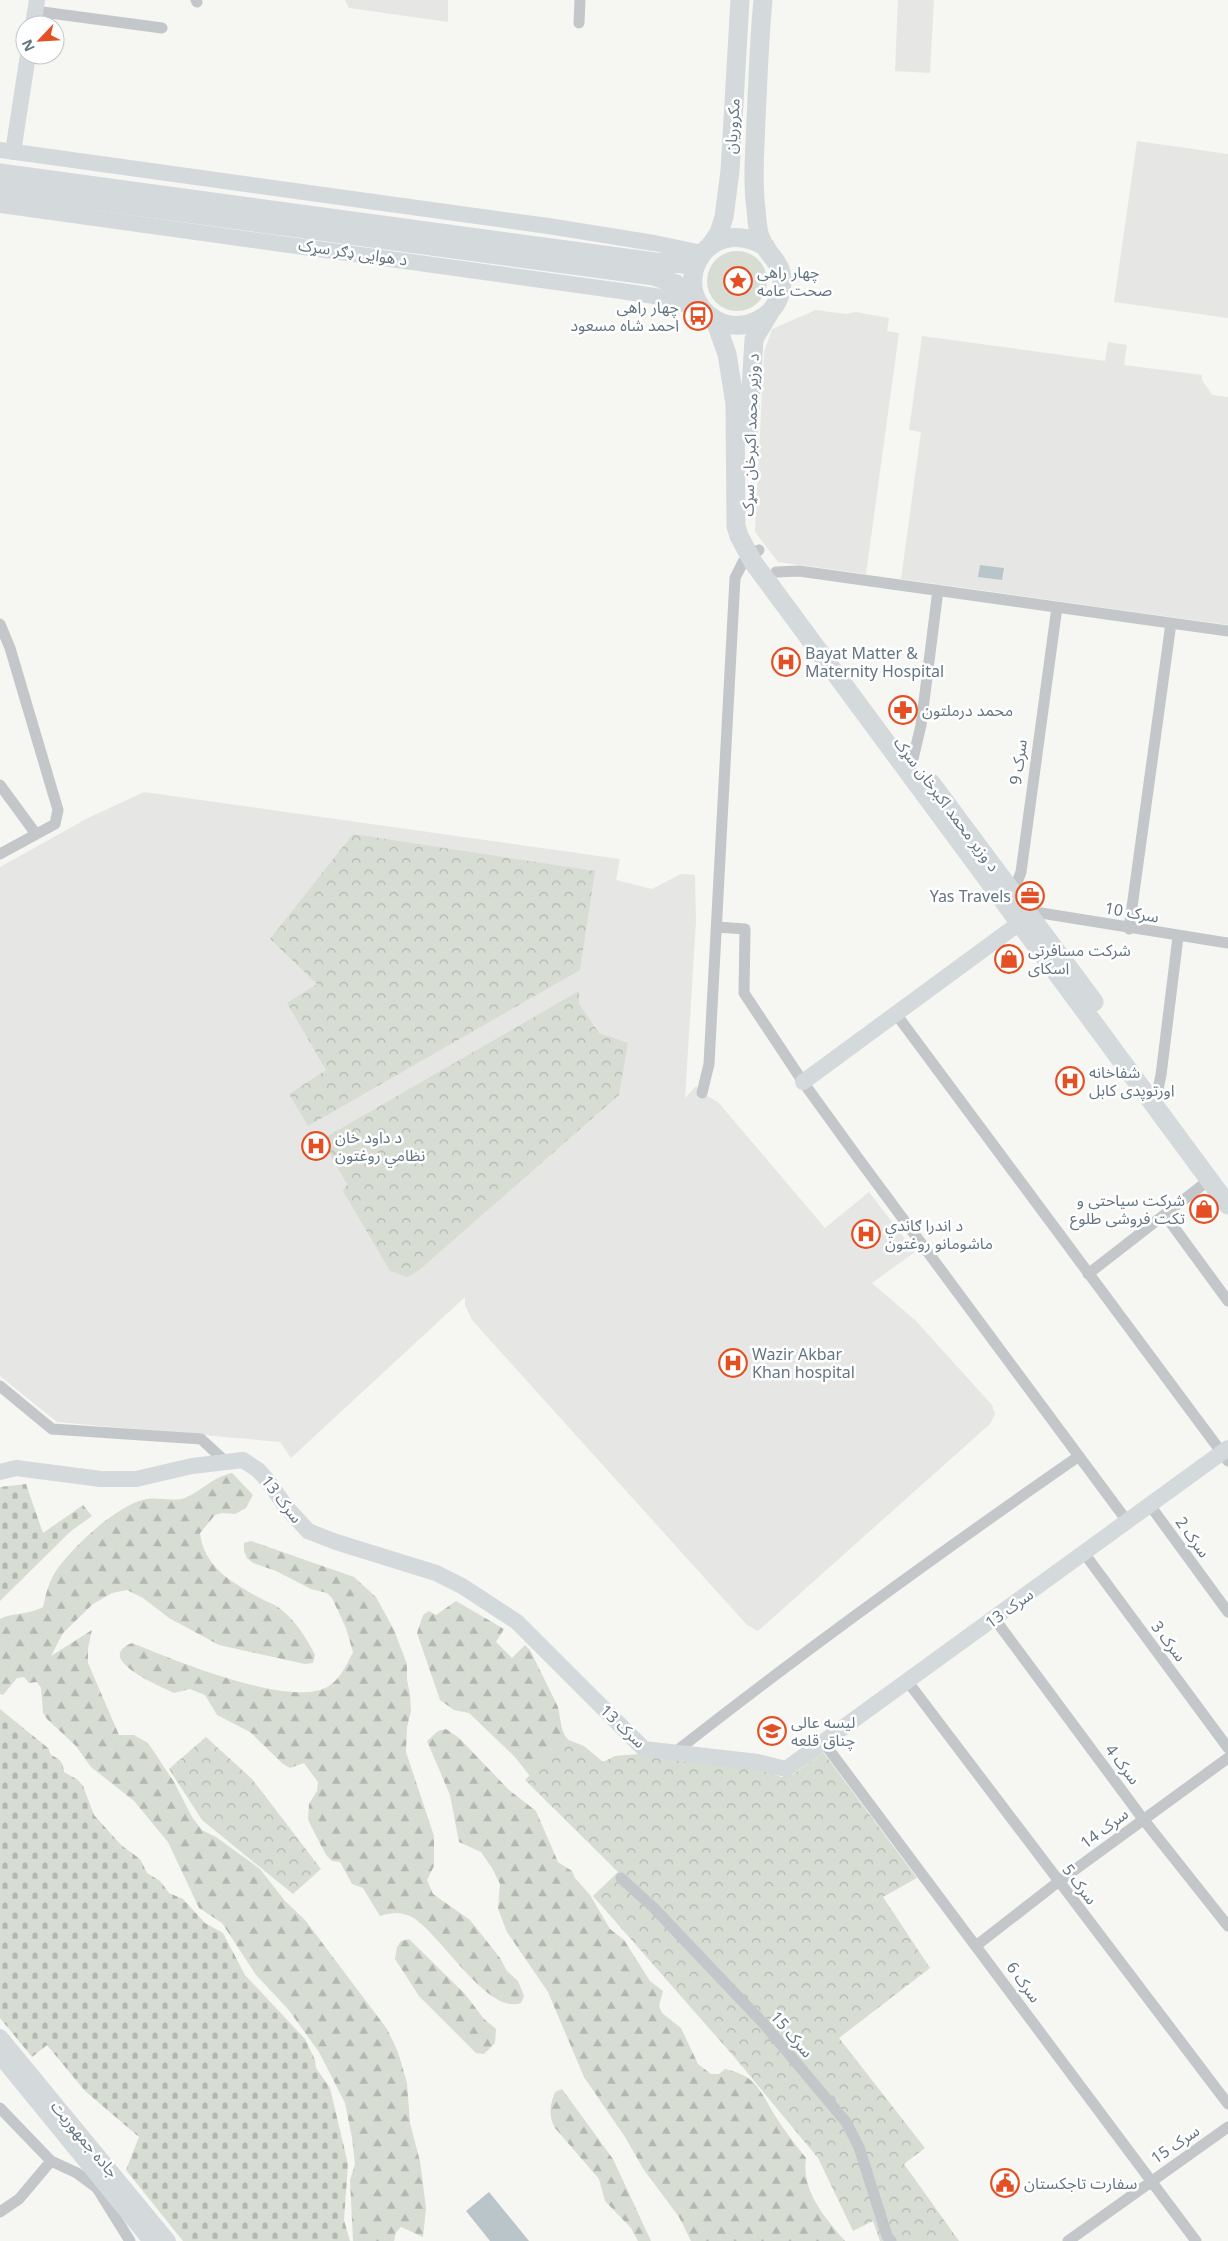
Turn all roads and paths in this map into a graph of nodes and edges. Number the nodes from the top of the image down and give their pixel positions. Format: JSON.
{"nodes":[{"id":1,"x":580,"y":0,"type":"edge"},
{"id":2,"x":740,"y":0,"type":"edge"},
{"id":3,"x":762,"y":0,"type":"edge"},
{"id":4,"x":35,"y":12,"type":"edge"},
{"id":5,"x":579,"y":23,"type":"dead end"},
{"id":6,"x":162,"y":28,"type":"dead end"},
{"id":7,"x":26,"y":65,"type":"edge"},
{"id":8,"x":6,"y":151,"type":"edge"},
{"id":9,"x":0,"y":172,"type":"edge"},
{"id":10,"x":0,"y":188,"type":"edge"},
{"id":11,"x":0,"y":205,"type":"edge"},
{"id":12,"x":766,"y":247,"type":"junction"},
{"id":13,"x":703,"y":253,"type":"junction"},
{"id":14,"x":705,"y":310,"type":"junction"},
{"id":15,"x":770,"y":312,"type":"junction"},
{"id":16,"x":755,"y":553,"type":"junction"},
{"id":17,"x":776,"y":572,"type":"junction"},
{"id":18,"x":938,"y":590,"type":"junction"},
{"id":19,"x":1057,"y":607,"type":"junction"},
{"id":20,"x":1171,"y":623,"type":"junction"},
{"id":21,"x":0,"y":624,"type":"edge"},
{"id":22,"x":1228,"y":631,"type":"edge"},
{"id":23,"x":908,"y":763,"type":"junction"},
{"id":24,"x":0,"y":786,"type":"edge"},
{"id":25,"x":36,"y":834,"type":"junction"},
{"id":26,"x":0,"y":854,"type":"edge"},
{"id":27,"x":1006,"y":894,"type":"junction"},
{"id":28,"x":1025,"y":919,"type":"junction"},
{"id":29,"x":717,"y":927,"type":"junction"},
{"id":30,"x":1129,"y":929,"type":"junction"},
{"id":31,"x":1178,"y":937,"type":"junction"},
{"id":32,"x":1228,"y":944,"type":"edge"},
{"id":33,"x":896,"y":1014,"type":"junction"},
{"id":34,"x":803,"y":1082,"type":"junction"},
{"id":35,"x":702,"y":1093,"type":"dead end"},
{"id":36,"x":1153,"y":1093,"type":"junction"},
{"id":37,"x":1209,"y":1180,"type":"junction"},
{"id":38,"x":1228,"y":1184,"type":"edge"},
{"id":39,"x":1228,"y":1205,"type":"edge"},
{"id":40,"x":1164,"y":1214,"type":"junction"},
{"id":41,"x":1088,"y":1274,"type":"junction"},
{"id":42,"x":1228,"y":1301,"type":"edge"},
{"id":43,"x":0,"y":1386,"type":"edge"},
{"id":44,"x":1226,"y":1454,"type":"edge"},
{"id":45,"x":1079,"y":1456,"type":"junction"},
{"id":46,"x":226,"y":1462,"type":"junction"},
{"id":47,"x":0,"y":1472,"type":"edge"},
{"id":48,"x":1149,"y":1504,"type":"junction"},
{"id":49,"x":1127,"y":1521,"type":"junction"},
{"id":50,"x":1084,"y":1553,"type":"junction"},
{"id":51,"x":1228,"y":1612,"type":"edge"},
{"id":52,"x":994,"y":1618,"type":"junction"},
{"id":53,"x":908,"y":1682,"type":"junction"},
{"id":54,"x":824,"y":1743,"type":"junction"},
{"id":55,"x":1228,"y":1748,"type":"edge"},
{"id":56,"x":674,"y":1753,"type":"junction"},
{"id":57,"x":1228,"y":1758,"type":"edge"},
{"id":58,"x":1143,"y":1819,"type":"junction"},
{"id":59,"x":621,"y":1878,"type":"dead end"},
{"id":60,"x":1058,"y":1882,"type":"junction"},
{"id":61,"x":1228,"y":1926,"type":"edge"},
{"id":62,"x":977,"y":1945,"type":"junction"},
{"id":63,"x":0,"y":2037,"type":"edge"},
{"id":64,"x":0,"y":2056,"type":"edge"},
{"id":65,"x":1228,"y":2104,"type":"edge"},
{"id":66,"x":0,"y":2108,"type":"edge"},
{"id":67,"x":1228,"y":2126,"type":"edge"},
{"id":68,"x":50,"y":2161,"type":"junction"},
{"id":69,"x":1151,"y":2181,"type":"junction"},
{"id":70,"x":0,"y":2212,"type":"edge"},
{"id":71,"x":137,"y":2224,"type":"junction"},
{"id":72,"x":130,"y":2241,"type":"edge"},
{"id":73,"x":150,"y":2241,"type":"edge"},
{"id":74,"x":168,"y":2241,"type":"edge"},
{"id":75,"x":891,"y":2241,"type":"edge"},
{"id":76,"x":1068,"y":2241,"type":"edge"},
{"id":77,"x":1196,"y":2241,"type":"edge"}],
"edges":[{"from":1,"to":5,"type":"street"},
{"from":2,"to":13,"type":"main road","name":"مکروریان"},
{"from":3,"to":12,"type":"main road"},
{"from":4,"to":6,"type":"street"},
{"from":7,"to":8,"type":"main road"},
{"from":8,"to":13,"type":"main road"},
{"from":9,"to":13,"type":"main road"},
{"from":10,"to":14,"type":"main road"},
{"from":11,"to":14,"type":"main road","name":"د هوایی ډګر سړک"},
{"from":12,"to":13,"type":"main road"},
{"from":12,"to":15,"type":"main road"},
{"from":13,"to":14,"type":"main road"},
{"from":14,"to":15,"type":"main road"},
{"from":14,"to":16,"type":"main road","name":"د وزیر محمد اکبرخان سړک"},
{"from":15,"to":16,"type":"main road","name":"د وزیر محمد اکبرخان سړک"},
{"from":16,"to":17,"type":"main road","name":"د وزیر محمد اکبرخان سړک"},
{"from":16,"to":23,"type":"main road","name":"د وزیر محمد اکبرخان سړک"},
{"from":16,"to":29,"type":"street"},
{"from":17,"to":18,"type":"street"},
{"from":17,"to":23,"type":"main road","name":"د وزیر محمد اکبرخان سړک"},
{"from":18,"to":19,"type":"street"},
{"from":18,"to":23,"type":"street"},
{"from":19,"to":20,"type":"street"},
{"from":19,"to":27,"type":"street","name":"سرک 9"},
{"from":20,"to":22,"type":"street"},
{"from":20,"to":30,"type":"street"},
{"from":21,"to":25,"type":"street"},
{"from":23,"to":27,"type":"main road","name":"د وزیر محمد اکبرخان سړک"},
{"from":24,"to":25,"type":"street"},
{"from":25,"to":26,"type":"street"},
{"from":27,"to":28,"type":"main road","name":"د وزیر محمد اکبرخان سړک"},
{"from":28,"to":30,"type":"street","name":"سرک 10"},
{"from":28,"to":33,"type":"main road"},
{"from":28,"to":36,"type":"main road","name":"د وزیر محمد اکبرخان سړک"},
{"from":29,"to":34,"type":"street"},
{"from":29,"to":35,"type":"street"},
{"from":30,"to":31,"type":"street","name":"سرک 10"},
{"from":31,"to":32,"type":"street","name":"سرک 10"},
{"from":31,"to":36,"type":"street"},
{"from":33,"to":34,"type":"main road"},
{"from":33,"to":41,"type":"street"},
{"from":34,"to":45,"type":"street"},
{"from":36,"to":37,"type":"main road"},
{"from":36,"to":38,"type":"main road","name":"د وزیر محمد اکبرخان سړک"},
{"from":37,"to":39,"type":"main road"},
{"from":37,"to":40,"type":"street"},
{"from":40,"to":41,"type":"street"},
{"from":40,"to":42,"type":"street"},
{"from":41,"to":44,"type":"street"},
{"from":43,"to":46,"type":"street"},
{"from":44,"to":48,"type":"main road","name":"سرک 13"},
{"from":45,"to":49,"type":"street"},
{"from":45,"to":56,"type":"street"},
{"from":46,"to":47,"type":"main road","name":"سرک 13"},
{"from":46,"to":56,"type":"main road","name":"سرک 13"},
{"from":48,"to":49,"type":"main road","name":"سرک 13"},
{"from":48,"to":51,"type":"street","name":"سرک 2"},
{"from":49,"to":50,"type":"main road","name":"سرک 13"},
{"from":50,"to":52,"type":"main road","name":"سرک 13"},
{"from":50,"to":55,"type":"street","name":"سرک 3"},
{"from":52,"to":53,"type":"main road","name":"سرک 13"},
{"from":52,"to":58,"type":"street","name":"سرک 4"},
{"from":53,"to":54,"type":"main road","name":"سرک 13"},
{"from":53,"to":60,"type":"street","name":"سرک 5"},
{"from":54,"to":56,"type":"main road","name":"سرک 13"},
{"from":54,"to":62,"type":"street","name":"سرک 6"},
{"from":57,"to":58,"type":"street","name":"سرک 14"},
{"from":58,"to":60,"type":"street","name":"سرک 14"},
{"from":58,"to":61,"type":"street","name":"سرک 4"},
{"from":59,"to":75,"type":"street","name":"سرک 15"},
{"from":60,"to":62,"type":"street","name":"سرک 14"},
{"from":60,"to":65,"type":"street","name":"سرک 5"},
{"from":62,"to":69,"type":"street","name":"سرک 6"},
{"from":63,"to":74,"type":"main road","name":"جاده جمهوریت"},
{"from":64,"to":71,"type":"main road","name":"جاده جمهوریت"},
{"from":66,"to":68,"type":"street"},
{"from":67,"to":69,"type":"street","name":"سرک 15"},
{"from":68,"to":70,"type":"street"},
{"from":68,"to":72,"type":"street"},
{"from":69,"to":76,"type":"street","name":"سرک 15"},
{"from":69,"to":77,"type":"street","name":"سرک 6"},
{"from":71,"to":72,"type":"street"},
{"from":71,"to":73,"type":"main road","name":"جاده جمهوریت"}]}
